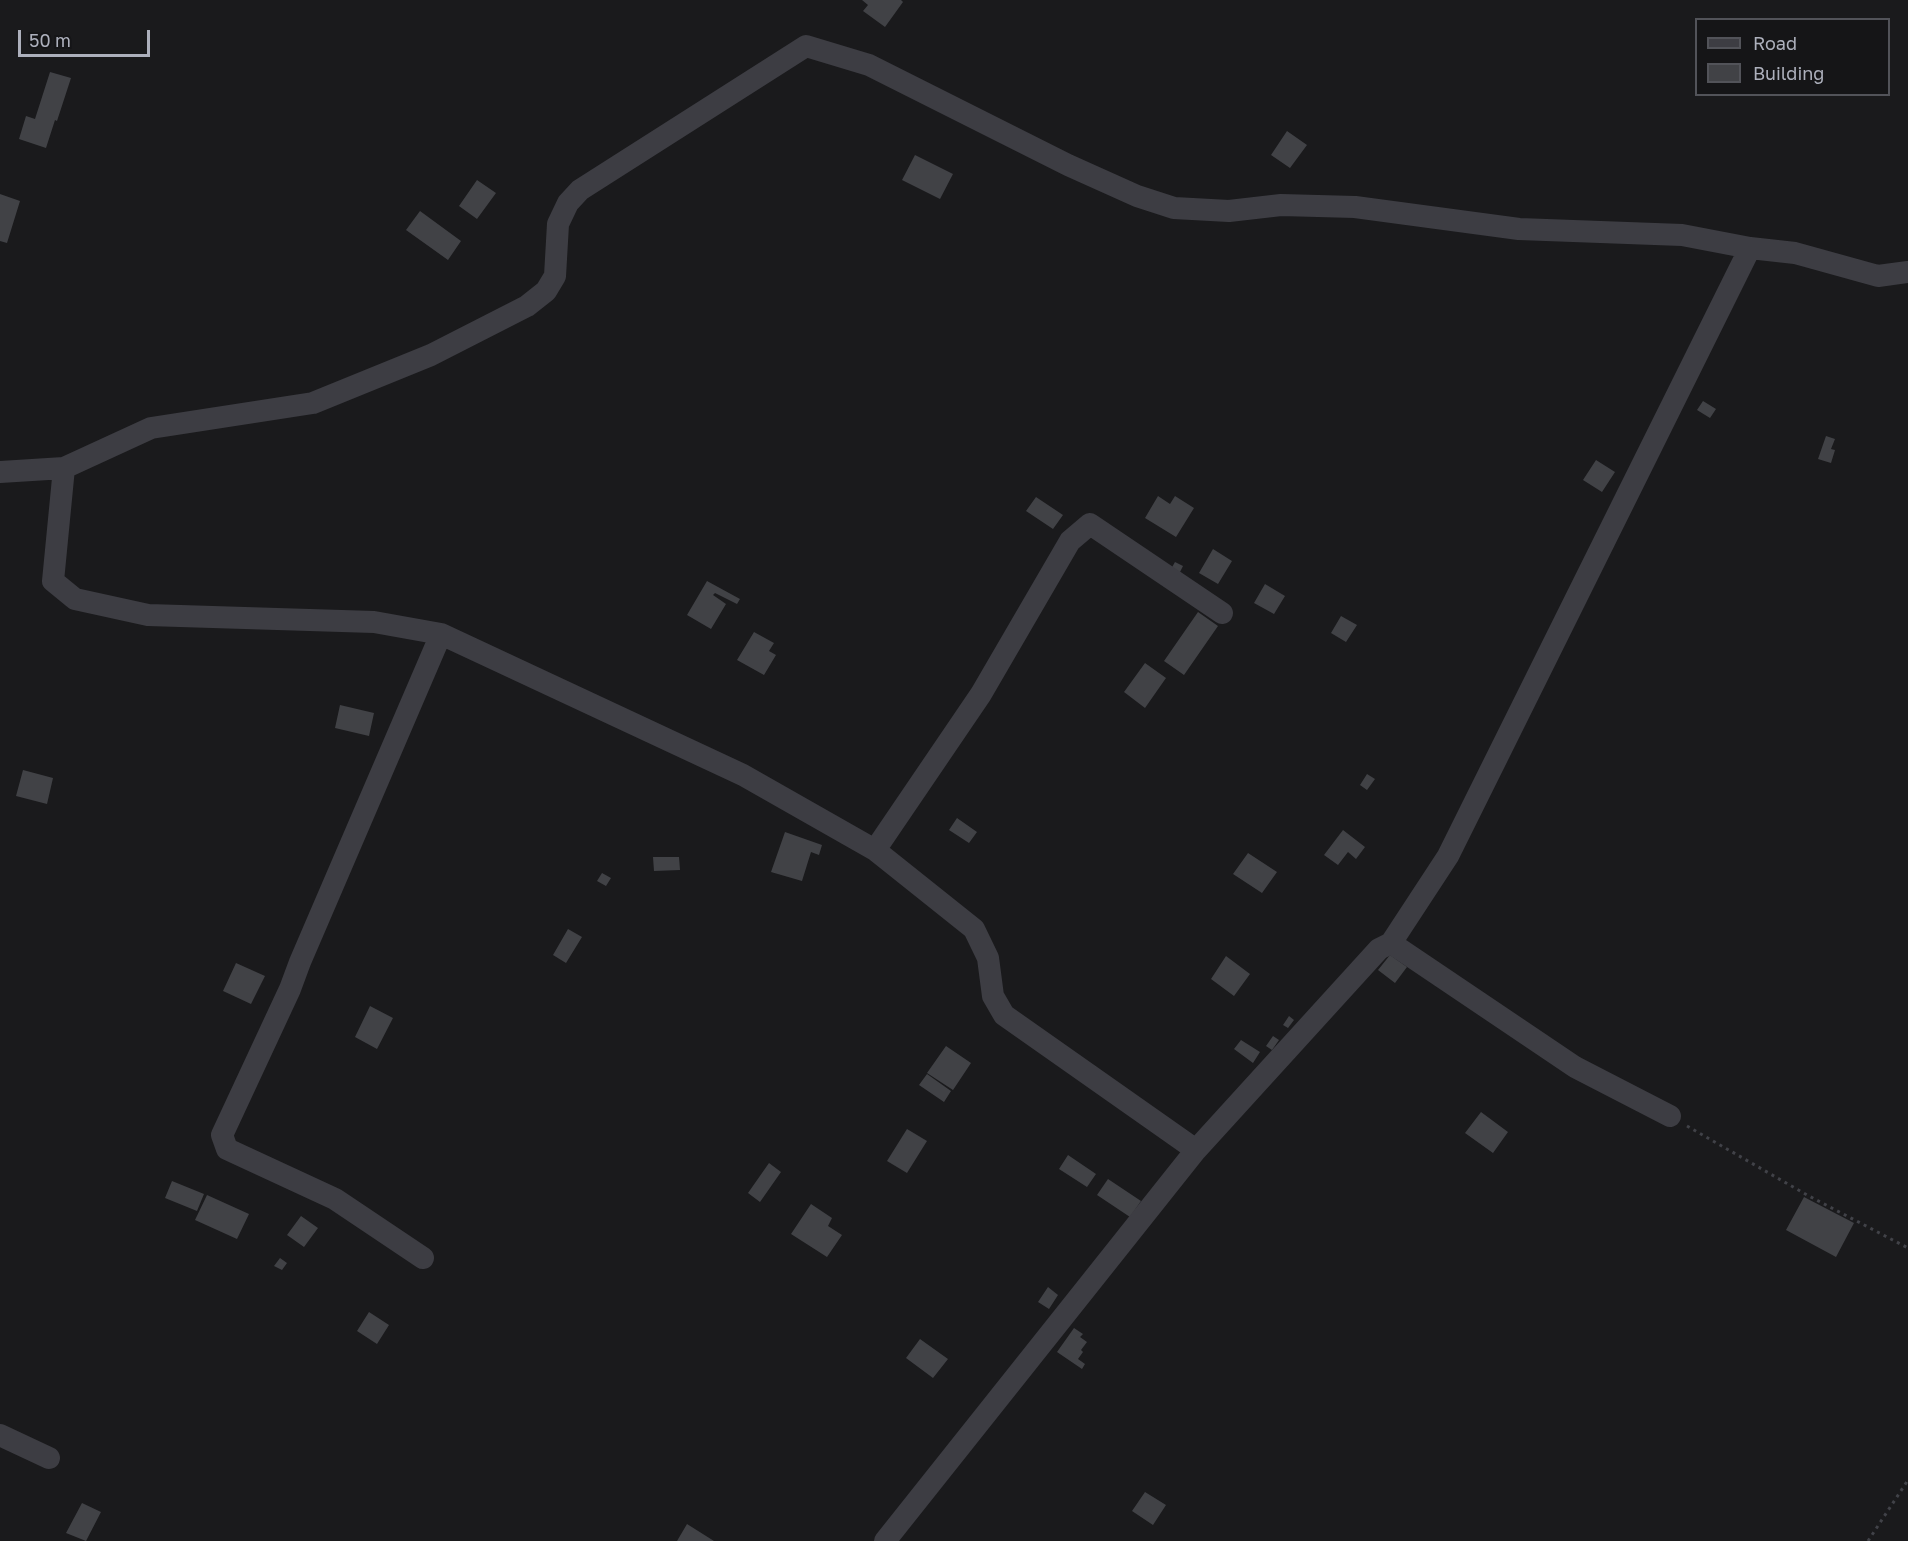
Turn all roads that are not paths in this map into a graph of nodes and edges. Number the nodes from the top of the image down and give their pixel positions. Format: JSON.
{"nodes":[{"id":1,"x":1750,"y":248,"type":"junction"},
{"id":2,"x":1908,"y":272,"type":"edge"},
{"id":3,"x":64,"y":468,"type":"junction"},
{"id":4,"x":0,"y":472,"type":"edge"},
{"id":5,"x":1222,"y":613,"type":"dead end"},
{"id":6,"x":441,"y":634,"type":"junction"},
{"id":7,"x":875,"y":850,"type":"junction"},
{"id":8,"x":1391,"y":943,"type":"junction"},
{"id":9,"x":1670,"y":1116,"type":"road end"},
{"id":10,"x":1196,"y":1150,"type":"junction"},
{"id":11,"x":423,"y":1258,"type":"dead end"},
{"id":12,"x":0,"y":1435,"type":"edge"},
{"id":13,"x":49,"y":1458,"type":"dead end"},
{"id":14,"x":885,"y":1541,"type":"edge"}],
"edges":[{"from":1,"to":2,"type":"street"},
{"from":1,"to":3,"type":"street"},
{"from":1,"to":8,"type":"street"},
{"from":3,"to":4,"type":"street"},
{"from":3,"to":6,"type":"street"},
{"from":5,"to":7,"type":"street"},
{"from":6,"to":7,"type":"street"},
{"from":6,"to":11,"type":"street"},
{"from":7,"to":10,"type":"street"},
{"from":8,"to":9,"type":"street"},
{"from":8,"to":10,"type":"street"},
{"from":10,"to":14,"type":"street"},
{"from":12,"to":13,"type":"street"}]}
